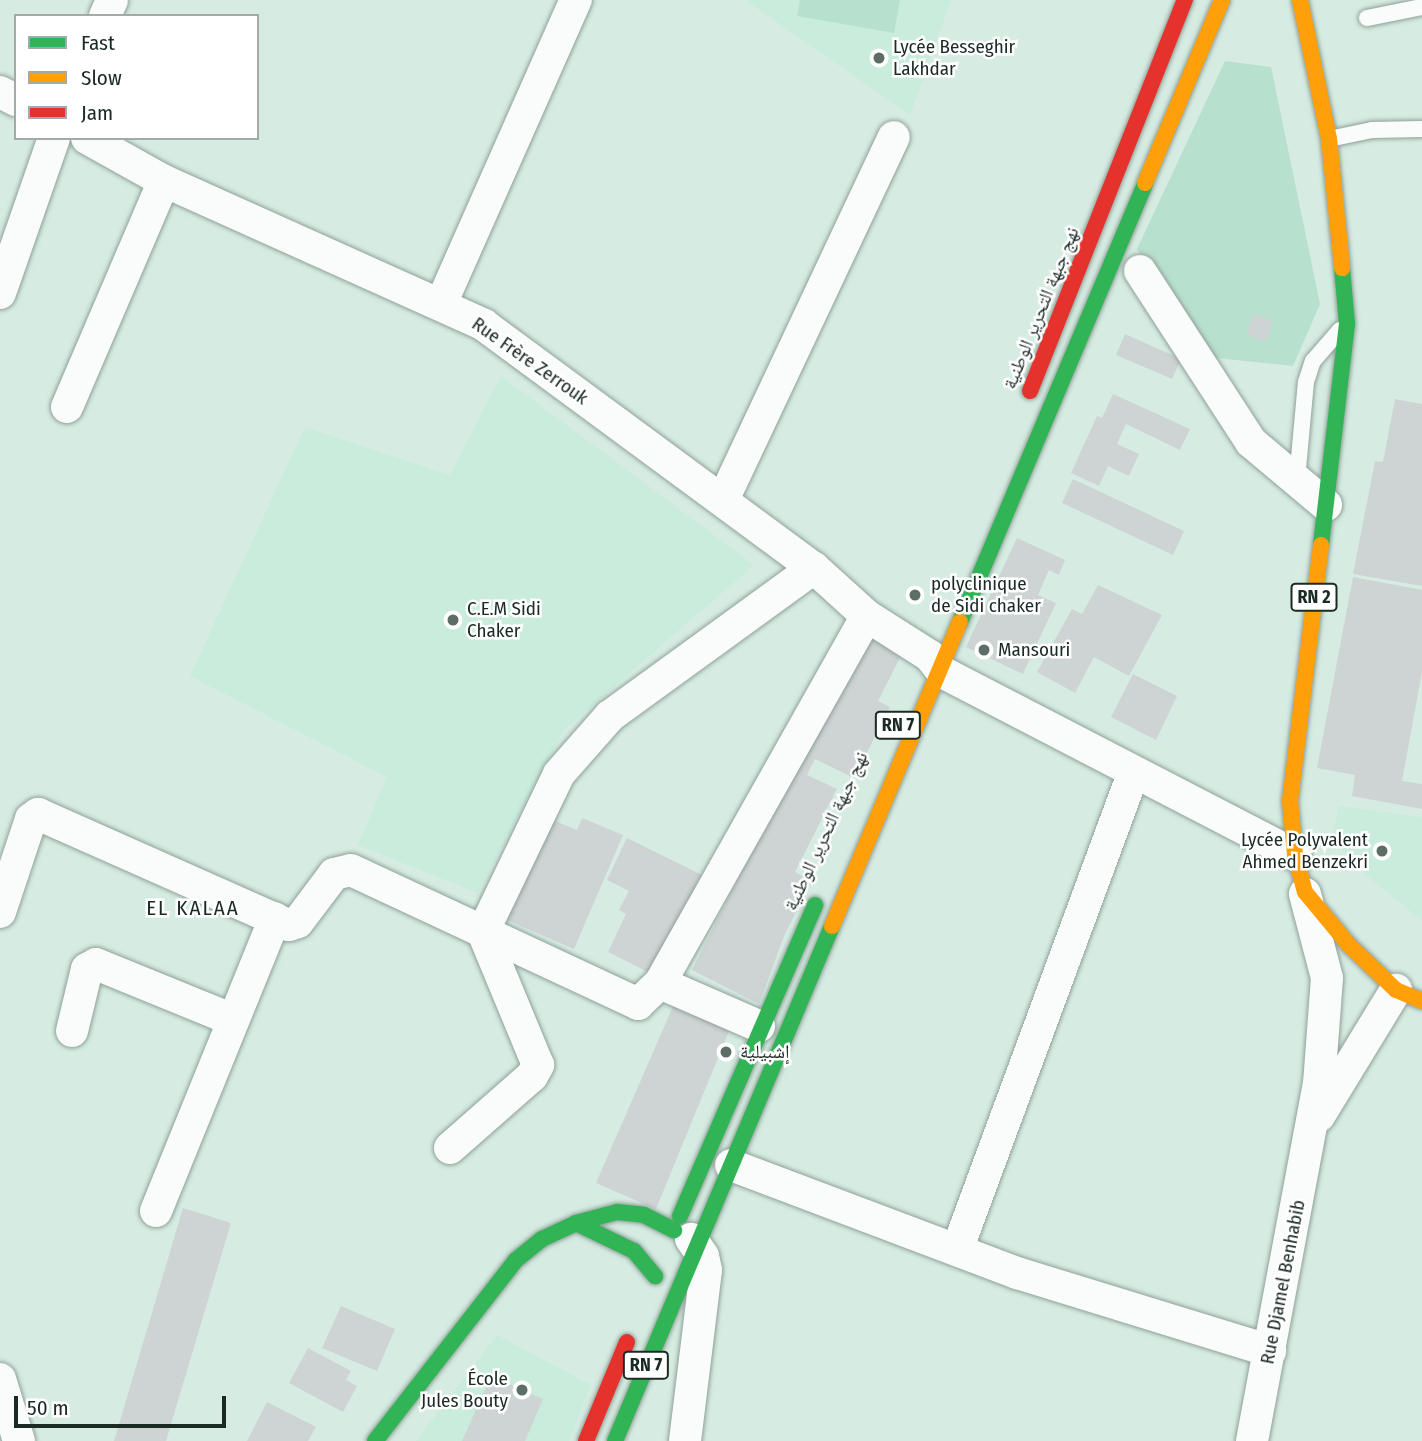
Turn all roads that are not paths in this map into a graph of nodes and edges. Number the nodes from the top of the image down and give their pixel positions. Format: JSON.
{"nodes":[{"id":1,"x":576,"y":0,"type":"edge"},
{"id":2,"x":1185,"y":0,"type":"edge"},
{"id":3,"x":1222,"y":0,"type":"edge"},
{"id":4,"x":1300,"y":0,"type":"edge"},
{"id":5,"x":1422,"y":7,"type":"edge"},
{"id":6,"x":1367,"y":18,"type":"dead end"},
{"id":7,"x":1293,"y":51,"type":"dead end"},
{"id":8,"x":1421,"y":134,"type":"edge"},
{"id":9,"x":894,"y":137,"type":"dead end"},
{"id":10,"x":1329,"y":139,"type":"junction"},
{"id":11,"x":53,"y":140,"type":"edge"},
{"id":12,"x":91,"y":140,"type":"edge"},
{"id":13,"x":164,"y":181,"type":"junction"},
{"id":14,"x":1140,"y":271,"type":"dead end"},
{"id":15,"x":0,"y":293,"type":"edge"},
{"id":16,"x":441,"y":304,"type":"junction"},
{"id":17,"x":1347,"y":324,"type":"junction"},
{"id":18,"x":1026,"y":403,"type":"dead end"},
{"id":19,"x":67,"y":407,"type":"dead end"},
{"id":20,"x":1297,"y":480,"type":"junction"},
{"id":21,"x":723,"y":500,"type":"junction"},
{"id":22,"x":1326,"y":505,"type":"junction"},
{"id":23,"x":814,"y":568,"type":"junction"},
{"id":24,"x":958,"y":580,"type":"dead end"},
{"id":25,"x":867,"y":616,"type":"junction"},
{"id":26,"x":936,"y":664,"type":"junction"},
{"id":27,"x":890,"y":742,"type":"dead end"},
{"id":28,"x":1133,"y":774,"type":"junction"},
{"id":29,"x":1295,"y":855,"type":"junction"},
{"id":30,"x":821,"y":890,"type":"dead end"},
{"id":31,"x":1305,"y":892,"type":"junction"},
{"id":32,"x":0,"y":912,"type":"edge"},
{"id":33,"x":275,"y":918,"type":"junction"},
{"id":34,"x":483,"y":932,"type":"junction"},
{"id":35,"x":660,"y":983,"type":"junction"},
{"id":36,"x":1409,"y":996,"type":"edge"},
{"id":37,"x":233,"y":1020,"type":"junction"},
{"id":38,"x":759,"y":1026,"type":"junction"},
{"id":39,"x":72,"y":1031,"type":"dead end"},
{"id":40,"x":1314,"y":1123,"type":"junction"},
{"id":41,"x":450,"y":1148,"type":"dead end"},
{"id":42,"x":731,"y":1165,"type":"junction"},
{"id":43,"x":156,"y":1210,"type":"dead end"},
{"id":44,"x":576,"y":1223,"type":"junction"},
{"id":45,"x":957,"y":1250,"type":"junction"},
{"id":46,"x":669,"y":1260,"type":"junction"},
{"id":47,"x":633,"y":1327,"type":"dead end"},
{"id":48,"x":1270,"y":1351,"type":"junction"},
{"id":49,"x":0,"y":1379,"type":"edge"},
{"id":50,"x":691,"y":1408,"type":"junction"},
{"id":51,"x":19,"y":1441,"type":"edge"},
{"id":52,"x":375,"y":1441,"type":"edge"},
{"id":53,"x":586,"y":1441,"type":"edge"},
{"id":54,"x":615,"y":1441,"type":"edge"},
{"id":55,"x":685,"y":1441,"type":"edge"},
{"id":56,"x":1252,"y":1441,"type":"edge"}],
"edges":[{"from":1,"to":16,"type":"street"},
{"from":2,"to":18,"type":"main road","name":"نهج جبهة التحرير الوطنية"},
{"from":3,"to":26,"type":"main road","name":"نهج جبهة التحرير الوطنية","number":"RN 7"},
{"from":4,"to":10,"type":"main road","number":"RN 2"},
{"from":5,"to":6,"type":"lane"},
{"from":7,"to":10,"type":"main road","number":"RN 2"},
{"from":8,"to":10,"type":"lane"},
{"from":9,"to":21,"type":"street"},
{"from":10,"to":17,"type":"main road","number":"RN 2"},
{"from":11,"to":15,"type":"street"},
{"from":12,"to":13,"type":"street","name":"Rue Frère Zerrouk"},
{"from":13,"to":16,"type":"street","name":"Rue Frère Zerrouk"},
{"from":13,"to":19,"type":"street"},
{"from":14,"to":20,"type":"street"},
{"from":16,"to":21,"type":"street","name":"Rue Frère Zerrouk"},
{"from":17,"to":20,"type":"lane"},
{"from":17,"to":22,"type":"main road","number":"RN 2"},
{"from":20,"to":22,"type":"street"},
{"from":21,"to":23,"type":"street","name":"Rue Frère Zerrouk"},
{"from":22,"to":29,"type":"main road","number":"RN 2"},
{"from":23,"to":25,"type":"street","name":"Rue Frère Zerrouk"},
{"from":23,"to":34,"type":"street"},
{"from":24,"to":26,"type":"main road","name":"نهج جبهة التحرير الوطنية","number":"RN 7"},
{"from":25,"to":26,"type":"street","name":"Rue Frère Zerrouk"},
{"from":25,"to":35,"type":"street"},
{"from":26,"to":27,"type":"main road","name":"نهج جبهة التحرير الوطنية","number":"RN 7"},
{"from":26,"to":28,"type":"street","name":"Rue Frère Zerrouk"},
{"from":26,"to":42,"type":"main road","name":"نهج جبهة التحرير الوطنية","number":"RN 7"},
{"from":28,"to":29,"type":"street","name":"Rue Frère Zerrouk"},
{"from":28,"to":45,"type":"street"},
{"from":29,"to":31,"type":"main road","number":"RN 2"},
{"from":30,"to":38,"type":"main road","name":"نهج جبهة التحرير الوطنية","number":"RN 7"},
{"from":31,"to":36,"type":"main road","number":"RN 2"},
{"from":31,"to":40,"type":"street"},
{"from":32,"to":33,"type":"street"},
{"from":33,"to":34,"type":"street"},
{"from":33,"to":37,"type":"street"},
{"from":34,"to":35,"type":"street"},
{"from":34,"to":41,"type":"street"},
{"from":35,"to":38,"type":"street"},
{"from":36,"to":40,"type":"street"},
{"from":37,"to":39,"type":"street"},
{"from":37,"to":43,"type":"street"},
{"from":38,"to":46,"type":"main road","name":"نهج جبهة التحرير الوطنية","number":"RN 7"},
{"from":40,"to":48,"type":"street","name":"Rue Djamel Benhabib"},
{"from":42,"to":45,"type":"street"},
{"from":42,"to":46,"type":"main road","name":"نهج جبهة التحرير الوطنية","number":"RN 7"},
{"from":44,"to":46,"type":"main road"},
{"from":44,"to":46,"type":"main road"},
{"from":44,"to":52,"type":"main road"},
{"from":45,"to":48,"type":"street"},
{"from":46,"to":50,"type":"street"},
{"from":46,"to":50,"type":"street"},
{"from":46,"to":54,"type":"main road","number":"RN 7"},
{"from":47,"to":53,"type":"main road","number":"RN 7"},
{"from":48,"to":56,"type":"street","name":"Rue Djamel Benhabib"},
{"from":49,"to":51,"type":"street"},
{"from":50,"to":55,"type":"street"}]}
